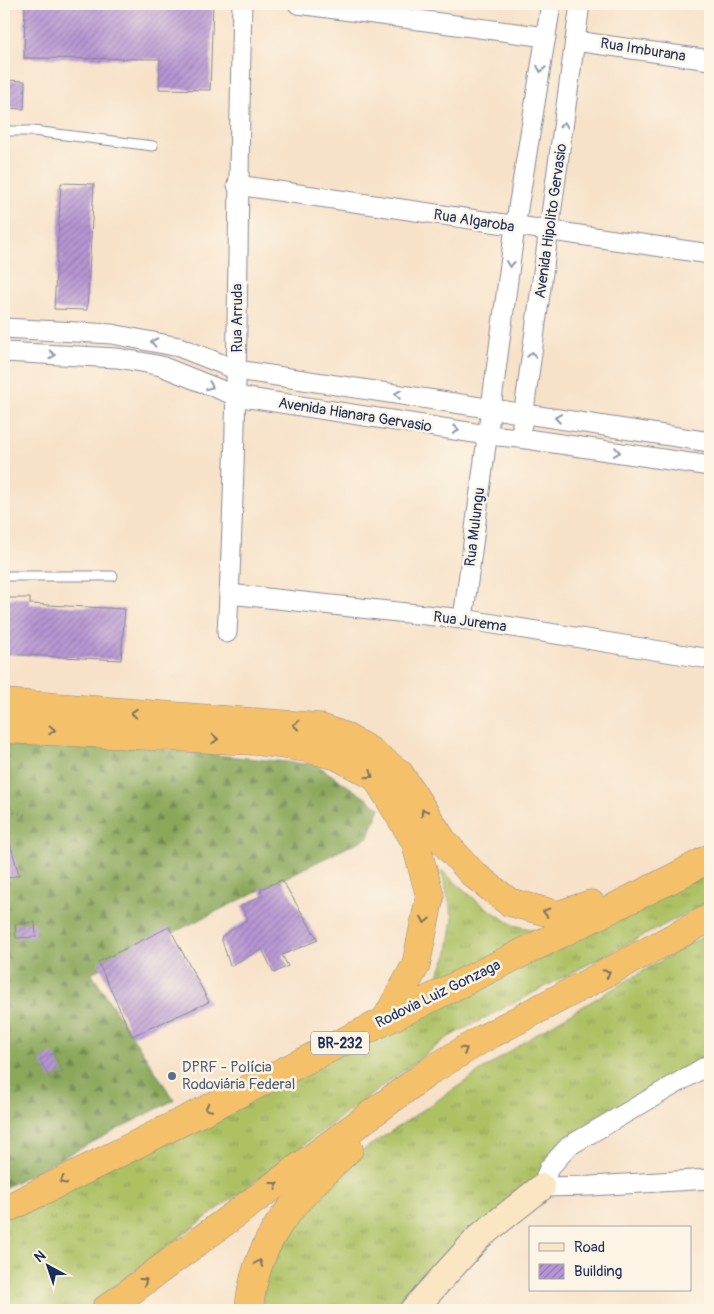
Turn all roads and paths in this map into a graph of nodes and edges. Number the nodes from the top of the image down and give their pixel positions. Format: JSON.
{"nodes":[{"id":1,"x":242,"y":4,"type":"edge"},
{"id":2,"x":298,"y":4,"type":"edge"},
{"id":3,"x":551,"y":4,"type":"edge"},
{"id":4,"x":580,"y":4,"type":"edge"},
{"id":5,"x":546,"y":37,"type":"junction"},
{"id":6,"x":575,"y":41,"type":"junction"},
{"id":7,"x":710,"y":60,"type":"edge"},
{"id":8,"x":4,"y":131,"type":"edge"},
{"id":9,"x":153,"y":146,"type":"dead end"},
{"id":10,"x":238,"y":185,"type":"junction"},
{"id":11,"x":515,"y":227,"type":"junction"},
{"id":12,"x":550,"y":232,"type":"junction"},
{"id":13,"x":710,"y":254,"type":"edge"},
{"id":14,"x":4,"y":328,"type":"edge"},
{"id":15,"x":4,"y":352,"type":"edge"},
{"id":16,"x":237,"y":370,"type":"junction"},
{"id":17,"x":236,"y":396,"type":"junction"},
{"id":18,"x":491,"y":408,"type":"junction"},
{"id":19,"x":523,"y":413,"type":"junction"},
{"id":20,"x":487,"y":436,"type":"junction"},
{"id":21,"x":520,"y":438,"type":"junction"},
{"id":22,"x":710,"y":442,"type":"edge"},
{"id":23,"x":710,"y":466,"type":"edge"},
{"id":24,"x":4,"y":576,"type":"edge"},
{"id":25,"x":113,"y":576,"type":"dead end"},
{"id":26,"x":229,"y":594,"type":"junction"},
{"id":27,"x":463,"y":619,"type":"junction"},
{"id":28,"x":227,"y":633,"type":"dead end"},
{"id":29,"x":710,"y":659,"type":"edge"},
{"id":30,"x":4,"y":704,"type":"edge"},
{"id":31,"x":4,"y":729,"type":"edge"},
{"id":32,"x":4,"y":811,"type":"edge"},
{"id":33,"x":27,"y":815,"type":"dead end"},
{"id":34,"x":710,"y":858,"type":"edge"},
{"id":35,"x":675,"y":877,"type":"junction"},
{"id":36,"x":710,"y":918,"type":"edge"},
{"id":37,"x":385,"y":1021,"type":"junction"},
{"id":38,"x":710,"y":1064,"type":"edge"},
{"id":39,"x":430,"y":1071,"type":"junction"},
{"id":40,"x":710,"y":1179,"type":"edge"},
{"id":41,"x":542,"y":1187,"type":"junction"},
{"id":42,"x":4,"y":1210,"type":"edge"},
{"id":43,"x":105,"y":1310,"type":"edge"},
{"id":44,"x":249,"y":1310,"type":"edge"},
{"id":45,"x":413,"y":1310,"type":"edge"}],
"edges":[{"from":1,"to":10,"type":"street","name":"Rua Arruda"},
{"from":2,"to":5,"type":"street"},
{"from":3,"to":5,"type":"street","name":"Rua Mulungu"},
{"from":4,"to":6,"type":"street","name":"Avenida Hipolito Gervasio"},
{"from":5,"to":11,"type":"street","name":"Rua Mulungu","one_way":true},
{"from":6,"to":7,"type":"street","name":"Rua Imburana"},
{"from":12,"to":6,"type":"street","name":"Avenida Hipolito Gervasio","one_way":true},
{"from":8,"to":9,"type":"lane"},
{"from":10,"to":11,"type":"street","name":"Rua Algaroba"},
{"from":10,"to":16,"type":"street","name":"Rua Arruda"},
{"from":11,"to":12,"type":"street","name":"Rua Algaroba"},
{"from":11,"to":18,"type":"street","name":"Rua Mulungu","one_way":true},
{"from":12,"to":13,"type":"street","name":"Rua Algaroba"},
{"from":19,"to":12,"type":"street","name":"Avenida Hipolito Gervasio","one_way":true},
{"from":16,"to":14,"type":"street","name":"Avenida Hianara Gervasio","one_way":true},
{"from":15,"to":17,"type":"street","name":"Avenida Hianara Gervasio","one_way":true},
{"from":16,"to":17,"type":"street","name":"Rua Arruda"},
{"from":18,"to":16,"type":"street","name":"Avenida Hianara Gervasio","one_way":true},
{"from":17,"to":20,"type":"street","name":"Avenida Hianara Gervasio","one_way":true},
{"from":17,"to":26,"type":"street","name":"Rua Arruda"},
{"from":18,"to":19,"type":"street","name":"Avenida Hianara Gervasio"},
{"from":18,"to":20,"type":"street","name":"Rua Mulungu"},
{"from":19,"to":21,"type":"street","name":"Avenida Hipolito Gervasio"},
{"from":22,"to":19,"type":"street","name":"Avenida Hianara Gervasio","one_way":true},
{"from":20,"to":21,"type":"street","name":"Avenida Hianara Gervasio"},
{"from":20,"to":27,"type":"street","name":"Rua Mulungu"},
{"from":21,"to":23,"type":"street","name":"Avenida Hianara Gervasio","one_way":true},
{"from":24,"to":25,"type":"lane"},
{"from":26,"to":27,"type":"street","name":"Rua Jurema"},
{"from":26,"to":28,"type":"street","name":"Rua Arruda"},
{"from":27,"to":29,"type":"street","name":"Rua Jurema"},
{"from":35,"to":30,"type":"highway","one_way":true},
{"from":31,"to":37,"type":"highway","one_way":true},
{"from":32,"to":33,"type":"path"},
{"from":34,"to":35,"type":"highway","name":"Rodovia Luiz Gonzaga","number":"BR-232"},
{"from":35,"to":37,"type":"highway","name":"Rodovia Luiz Gonzaga","number":"BR-232"},
{"from":39,"to":36,"type":"highway","one_way":true},
{"from":37,"to":42,"type":"highway","name":"Rodovia Luiz Gonzaga","number":"BR-232","one_way":true},
{"from":38,"to":41,"type":"street"},
{"from":43,"to":39,"type":"highway","one_way":true},
{"from":44,"to":39,"type":"highway","one_way":true},
{"from":40,"to":41,"type":"street"},
{"from":41,"to":45,"type":"street"}]}
